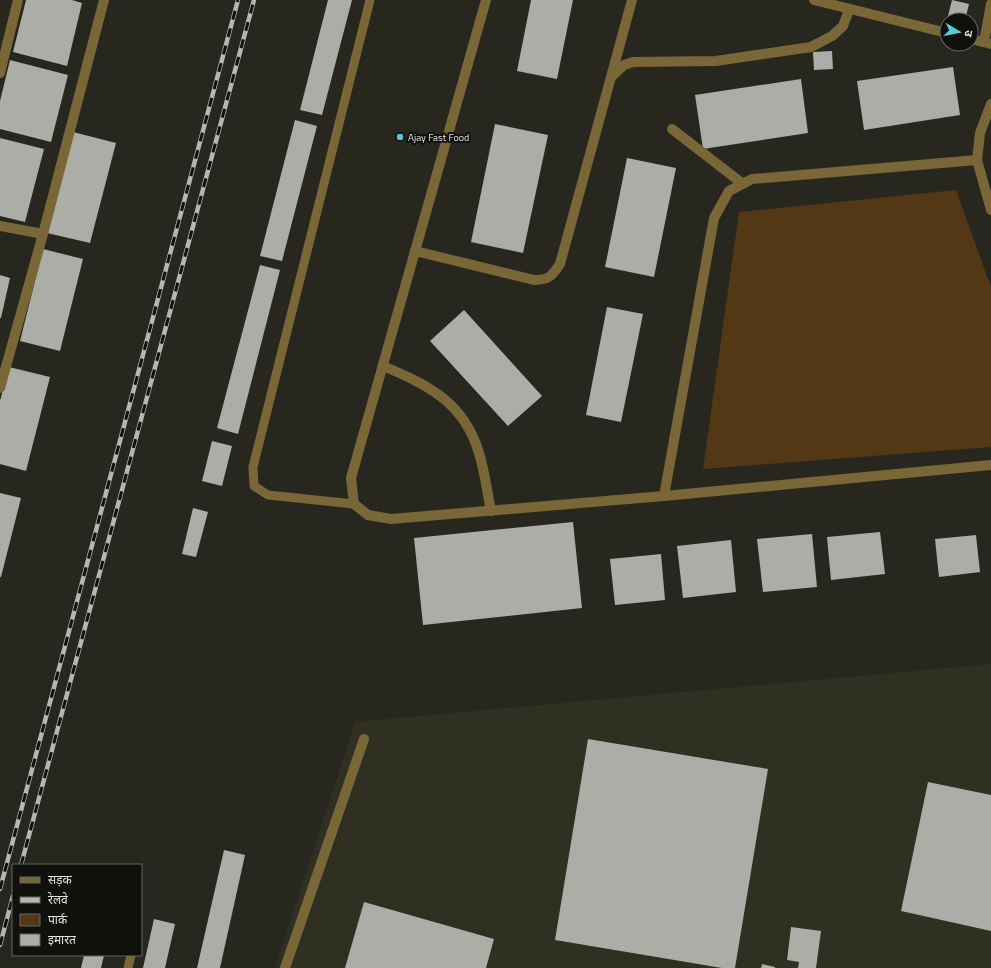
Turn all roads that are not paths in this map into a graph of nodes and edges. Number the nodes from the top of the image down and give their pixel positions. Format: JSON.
{"nodes":[{"id":1,"x":18,"y":0,"type":"edge"},
{"id":2,"x":104,"y":0,"type":"edge"},
{"id":3,"x":370,"y":0,"type":"edge"},
{"id":4,"x":486,"y":0,"type":"edge"},
{"id":5,"x":632,"y":0,"type":"edge"},
{"id":6,"x":814,"y":0,"type":"edge"},
{"id":7,"x":991,"y":4,"type":"edge"},
{"id":8,"x":848,"y":10,"type":"junction"},
{"id":9,"x":939,"y":31,"type":"edge"},
{"id":10,"x":987,"y":43,"type":"edge"},
{"id":11,"x":0,"y":73,"type":"edge"},
{"id":12,"x":611,"y":76,"type":"junction"},
{"id":13,"x":991,"y":104,"type":"edge"},
{"id":14,"x":672,"y":129,"type":"dead end"},
{"id":15,"x":977,"y":160,"type":"junction"},
{"id":16,"x":743,"y":184,"type":"junction"},
{"id":17,"x":991,"y":210,"type":"edge"},
{"id":18,"x":0,"y":226,"type":"edge"},
{"id":19,"x":43,"y":234,"type":"junction"},
{"id":20,"x":415,"y":251,"type":"junction"},
{"id":21,"x":383,"y":366,"type":"junction"},
{"id":22,"x":0,"y":388,"type":"edge"},
{"id":23,"x":991,"y":465,"type":"edge"},
{"id":24,"x":664,"y":496,"type":"junction"},
{"id":25,"x":354,"y":504,"type":"junction"},
{"id":26,"x":491,"y":511,"type":"junction"},
{"id":27,"x":364,"y":739,"type":"dead end"},
{"id":28,"x":131,"y":956,"type":"edge"},
{"id":29,"x":128,"y":968,"type":"edge"},
{"id":30,"x":284,"y":968,"type":"edge"}],
"edges":[{"from":1,"to":11,"type":"street"},
{"from":2,"to":19,"type":"street"},
{"from":3,"to":25,"type":"lane"},
{"from":4,"to":20,"type":"street"},
{"from":5,"to":12,"type":"street"},
{"from":6,"to":8,"type":"street"},
{"from":7,"to":10,"type":"street"},
{"from":8,"to":9,"type":"street"},
{"from":8,"to":12,"type":"street"},
{"from":12,"to":20,"type":"street"},
{"from":13,"to":15,"type":"street"},
{"from":14,"to":16,"type":"street"},
{"from":15,"to":16,"type":"street"},
{"from":15,"to":17,"type":"street"},
{"from":16,"to":24,"type":"street"},
{"from":18,"to":19,"type":"street"},
{"from":19,"to":22,"type":"street"},
{"from":20,"to":21,"type":"street"},
{"from":21,"to":25,"type":"street"},
{"from":21,"to":26,"type":"street"},
{"from":23,"to":24,"type":"street"},
{"from":24,"to":26,"type":"street"},
{"from":25,"to":26,"type":"street"},
{"from":27,"to":30,"type":"street"},
{"from":28,"to":29,"type":"lane"}]}
